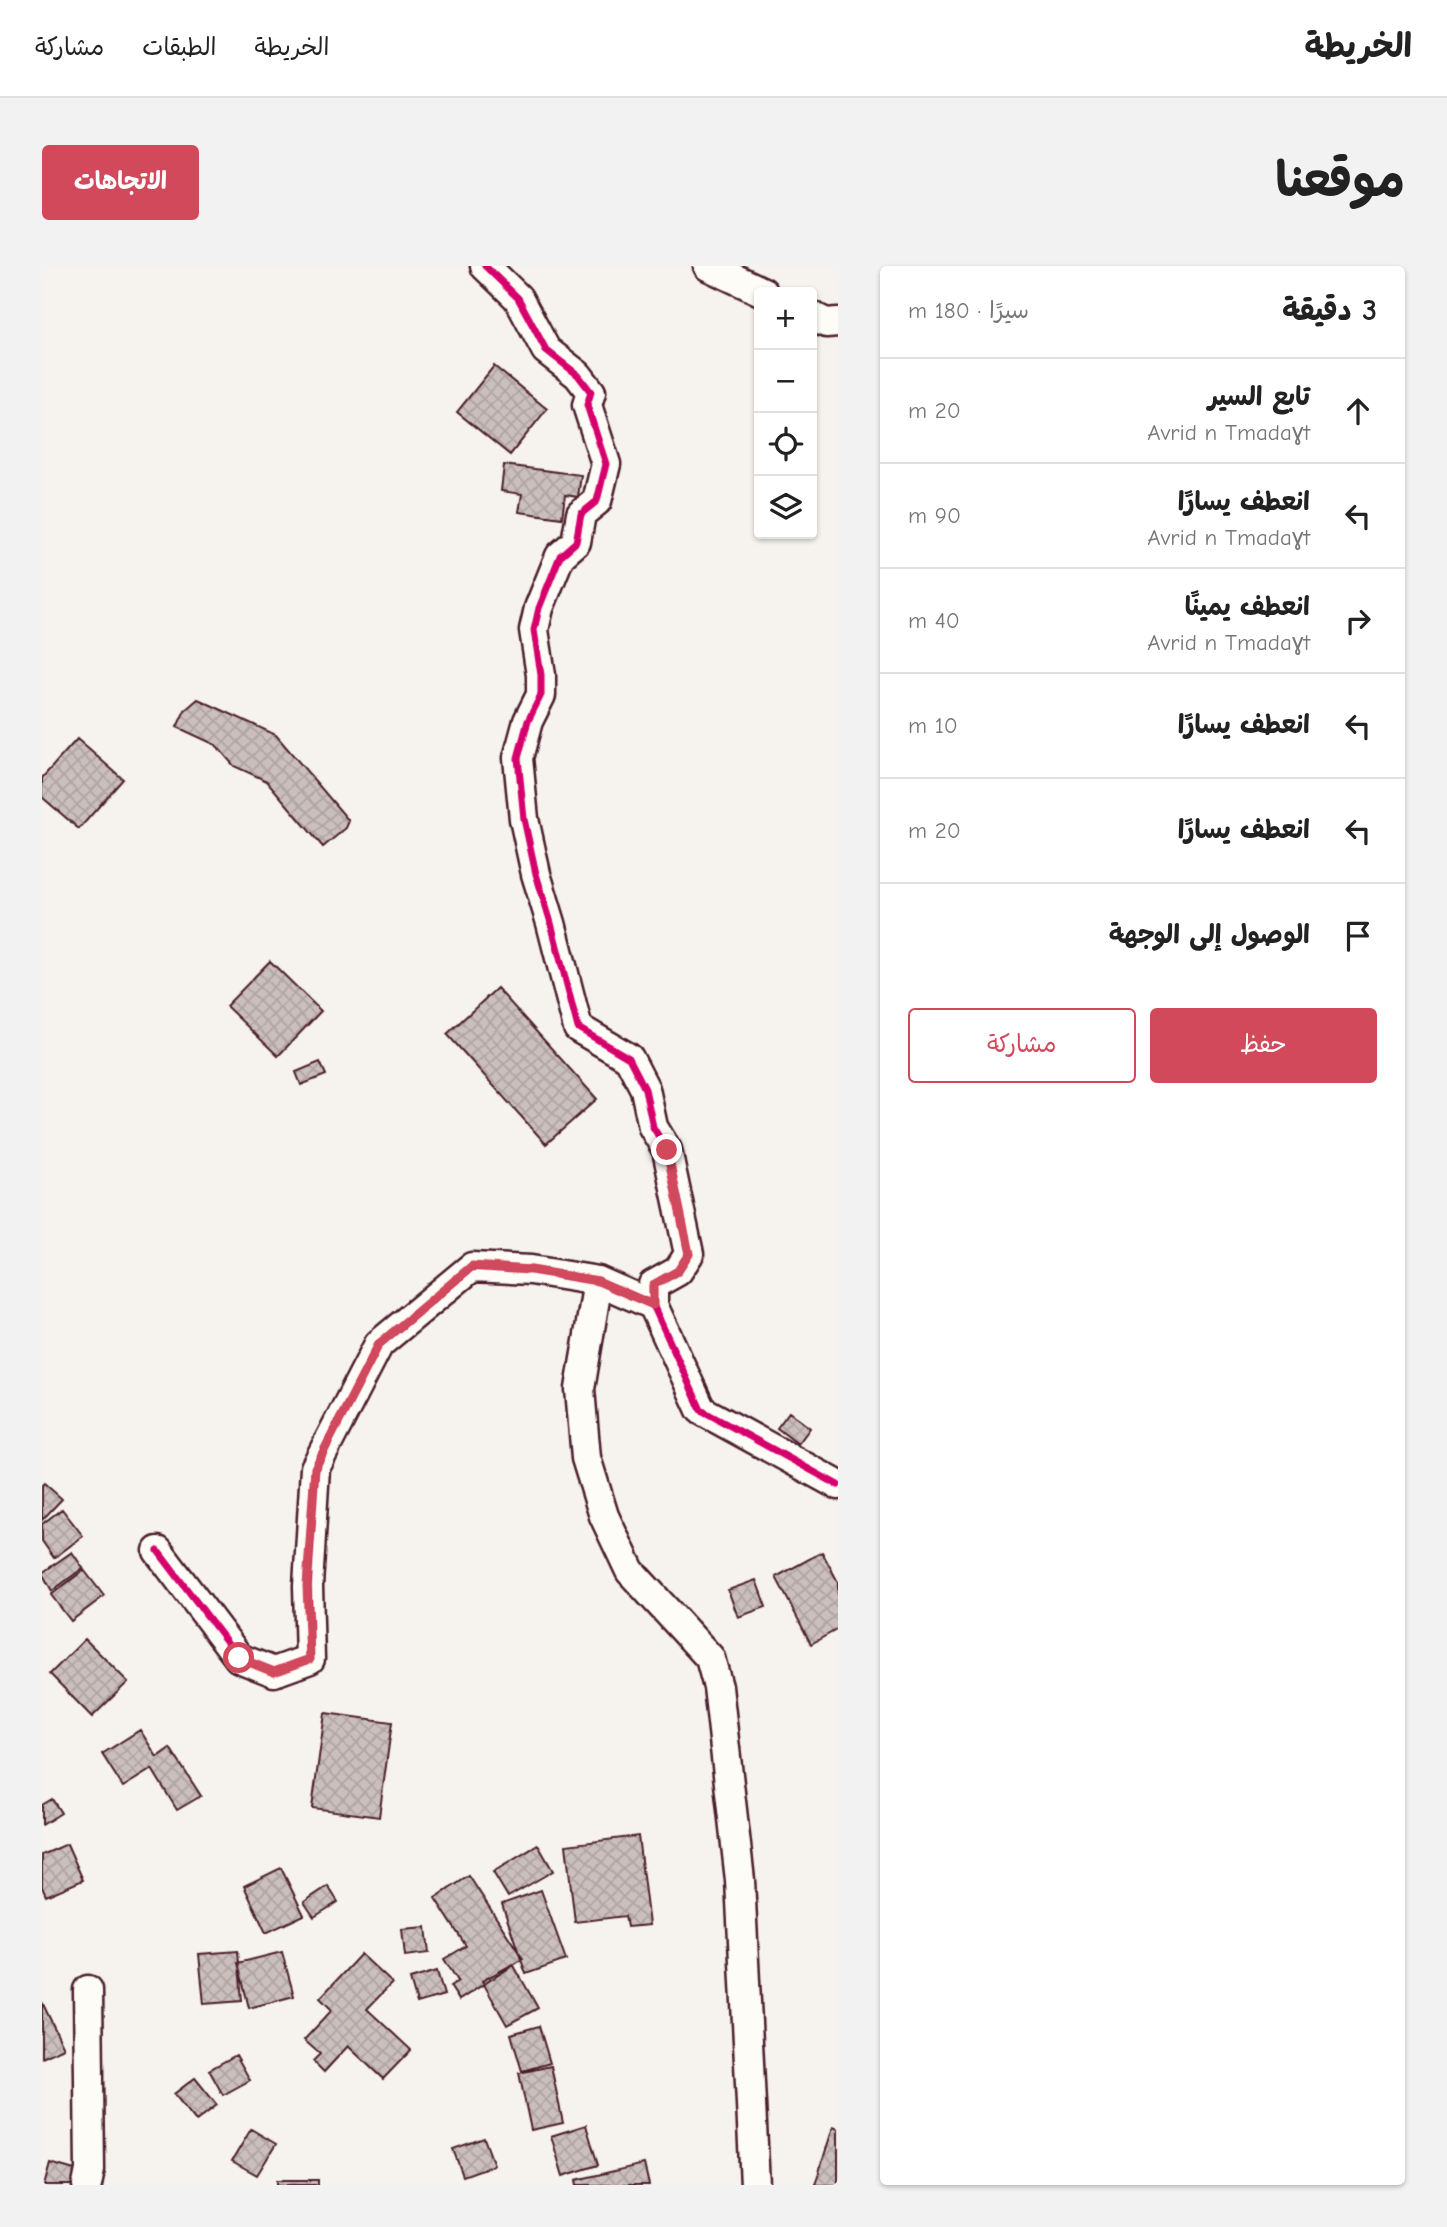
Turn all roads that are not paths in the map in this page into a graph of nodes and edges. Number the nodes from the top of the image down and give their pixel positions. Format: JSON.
{"nodes":[{"id":1,"x":485,"y":266,"type":"edge"},
{"id":2,"x":708,"y":266,"type":"edge"},
{"id":3,"x":754,"y":288,"type":"edge"},
{"id":4,"x":817,"y":318,"type":"edge"},
{"id":5,"x":838,"y":322,"type":"edge"},
{"id":6,"x":598,"y":1281,"type":"junction"},
{"id":7,"x":653,"y":1305,"type":"junction"},
{"id":8,"x":838,"y":1485,"type":"edge"},
{"id":9,"x":158,"y":1551,"type":"dead end"},
{"id":10,"x":88,"y":1990,"type":"dead end"},
{"id":11,"x":88,"y":2185,"type":"edge"},
{"id":12,"x":755,"y":2185,"type":"edge"}],
"edges":[{"from":1,"to":7,"type":"street"},
{"from":2,"to":3,"type":"street"},
{"from":4,"to":5,"type":"street"},
{"from":6,"to":7,"type":"street"},
{"from":6,"to":9,"type":"street"},
{"from":6,"to":12,"type":"street"},
{"from":7,"to":8,"type":"street"},
{"from":10,"to":11,"type":"street"}]}
